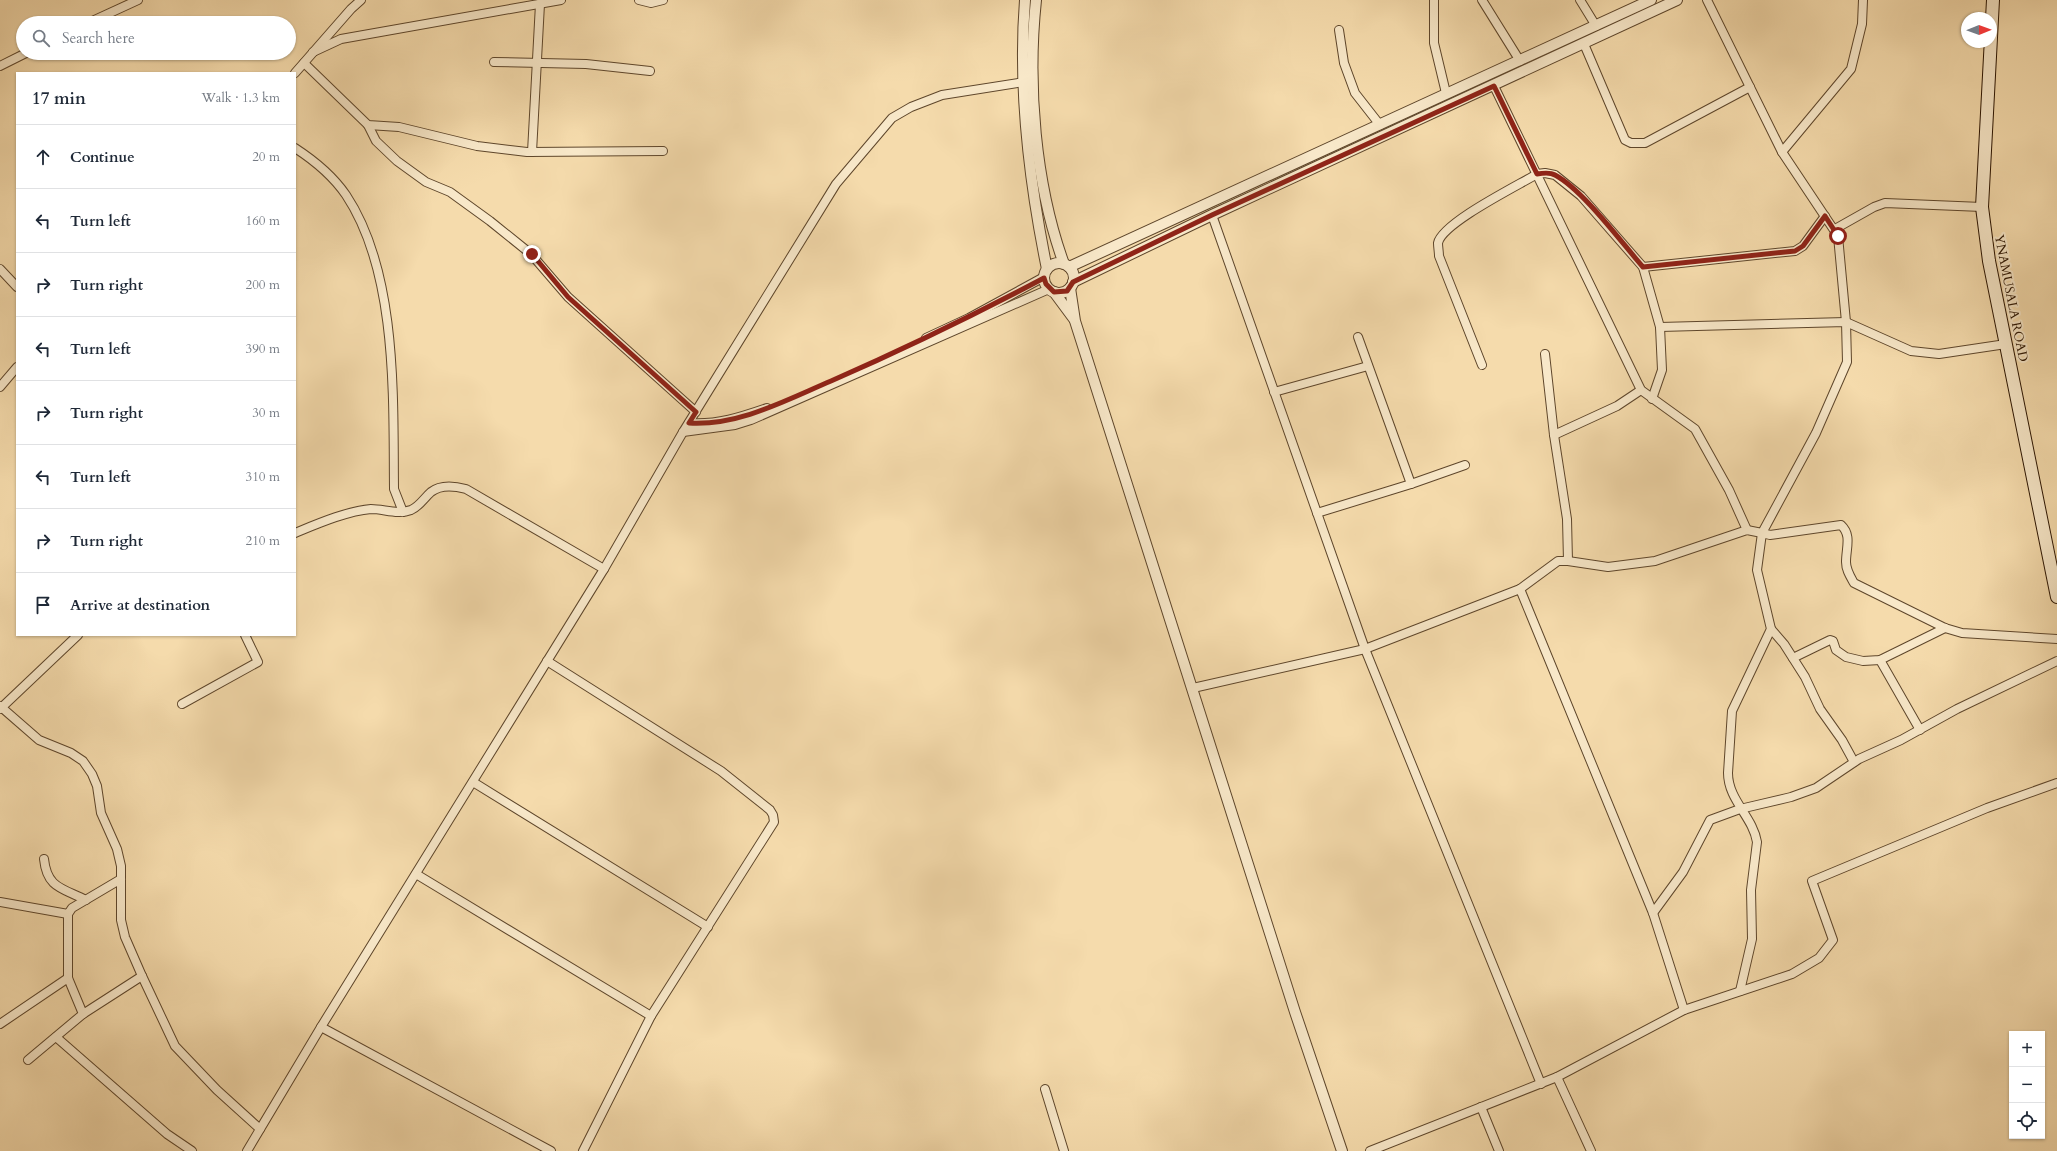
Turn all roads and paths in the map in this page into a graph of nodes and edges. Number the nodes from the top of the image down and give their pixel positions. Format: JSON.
{"nodes":[{"id":1,"x":138,"y":0,"type":"edge"},
{"id":2,"x":361,"y":0,"type":"edge"},
{"id":3,"x":561,"y":0,"type":"edge"},
{"id":4,"x":638,"y":0,"type":"edge"},
{"id":5,"x":663,"y":0,"type":"edge"},
{"id":6,"x":1025,"y":0,"type":"edge"},
{"id":7,"x":1036,"y":0,"type":"edge"},
{"id":8,"x":1434,"y":0,"type":"edge"},
{"id":9,"x":1482,"y":0,"type":"edge"},
{"id":10,"x":1580,"y":0,"type":"edge"},
{"id":11,"x":1651,"y":0,"type":"edge"},
{"id":12,"x":1677,"y":0,"type":"edge"},
{"id":13,"x":1707,"y":0,"type":"edge"},
{"id":14,"x":1864,"y":0,"type":"edge"},
{"id":15,"x":1993,"y":0,"type":"edge"},
{"id":16,"x":540,"y":4,"type":"junction"},
{"id":17,"x":103,"y":16,"type":"edge"},
{"id":18,"x":1596,"y":26,"type":"junction"},
{"id":19,"x":1339,"y":30,"type":"dead end"},
{"id":20,"x":1584,"y":44,"type":"junction"},
{"id":21,"x":313,"y":52,"type":"junction"},
{"id":22,"x":16,"y":58,"type":"edge"},
{"id":23,"x":1520,"y":61,"type":"junction"},
{"id":24,"x":494,"y":62,"type":"dead end"},
{"id":25,"x":304,"y":63,"type":"junction"},
{"id":26,"x":537,"y":63,"type":"junction"},
{"id":27,"x":0,"y":66,"type":"edge"},
{"id":28,"x":650,"y":71,"type":"dead end"},
{"id":29,"x":296,"y":72,"type":"edge"},
{"id":30,"x":1024,"y":82,"type":"junction"},
{"id":31,"x":1494,"y":86,"type":"junction"},
{"id":32,"x":1750,"y":87,"type":"junction"},
{"id":33,"x":1446,"y":93,"type":"junction"},
{"id":34,"x":368,"y":125,"type":"junction"},
{"id":35,"x":1380,"y":126,"type":"junction"},
{"id":36,"x":296,"y":149,"type":"edge"},
{"id":37,"x":663,"y":151,"type":"dead end"},
{"id":38,"x":532,"y":152,"type":"junction"},
{"id":39,"x":1782,"y":152,"type":"junction"},
{"id":40,"x":1537,"y":174,"type":"junction"},
{"id":41,"x":1982,"y":206,"type":"junction"},
{"id":42,"x":1212,"y":215,"type":"junction"},
{"id":43,"x":1825,"y":216,"type":"junction"},
{"id":44,"x":1835,"y":229,"type":"junction"},
{"id":45,"x":1067,"y":266,"type":"junction"},
{"id":46,"x":1643,"y":267,"type":"junction"},
{"id":47,"x":0,"y":269,"type":"edge"},
{"id":48,"x":1046,"y":273,"type":"junction"},
{"id":49,"x":1072,"y":285,"type":"junction"},
{"id":50,"x":16,"y":286,"type":"edge"},
{"id":51,"x":1052,"y":291,"type":"junction"},
{"id":52,"x":1076,"y":322,"type":"junction"},
{"id":53,"x":1846,"y":322,"type":"junction"},
{"id":54,"x":1660,"y":327,"type":"junction"},
{"id":55,"x":1358,"y":337,"type":"dead end"},
{"id":56,"x":2006,"y":344,"type":"junction"},
{"id":57,"x":1545,"y":354,"type":"dead end"},
{"id":58,"x":1482,"y":365,"type":"dead end"},
{"id":59,"x":1368,"y":366,"type":"junction"},
{"id":60,"x":16,"y":368,"type":"edge"},
{"id":61,"x":0,"y":387,"type":"edge"},
{"id":62,"x":1641,"y":390,"type":"junction"},
{"id":63,"x":1274,"y":392,"type":"junction"},
{"id":64,"x":1652,"y":399,"type":"junction"},
{"id":65,"x":696,"y":412,"type":"junction"},
{"id":66,"x":689,"y":423,"type":"junction"},
{"id":67,"x":682,"y":432,"type":"junction"},
{"id":68,"x":1554,"y":435,"type":"junction"},
{"id":69,"x":1465,"y":465,"type":"dead end"},
{"id":70,"x":1411,"y":484,"type":"junction"},
{"id":71,"x":403,"y":512,"type":"junction"},
{"id":72,"x":1317,"y":512,"type":"junction"},
{"id":73,"x":1747,"y":530,"type":"junction"},
{"id":74,"x":296,"y":533,"type":"edge"},
{"id":75,"x":1762,"y":533,"type":"junction"},
{"id":76,"x":1568,"y":561,"type":"junction"},
{"id":77,"x":604,"y":569,"type":"junction"},
{"id":78,"x":1520,"y":589,"type":"junction"},
{"id":79,"x":2057,"y":597,"type":"edge"},
{"id":80,"x":1945,"y":628,"type":"junction"},
{"id":81,"x":1771,"y":630,"type":"junction"},
{"id":82,"x":77,"y":636,"type":"edge"},
{"id":83,"x":245,"y":636,"type":"edge"},
{"id":84,"x":2057,"y":639,"type":"edge"},
{"id":85,"x":1365,"y":649,"type":"junction"},
{"id":86,"x":1793,"y":658,"type":"junction"},
{"id":87,"x":1880,"y":660,"type":"junction"},
{"id":88,"x":2057,"y":661,"type":"edge"},
{"id":89,"x":547,"y":662,"type":"junction"},
{"id":90,"x":1193,"y":688,"type":"junction"},
{"id":91,"x":182,"y":704,"type":"dead end"},
{"id":92,"x":1,"y":707,"type":"edge"},
{"id":93,"x":1920,"y":730,"type":"junction"},
{"id":94,"x":1854,"y":762,"type":"junction"},
{"id":95,"x":473,"y":782,"type":"junction"},
{"id":96,"x":2057,"y":784,"type":"edge"},
{"id":97,"x":1740,"y":809,"type":"junction"},
{"id":98,"x":44,"y":859,"type":"dead end"},
{"id":99,"x":416,"y":874,"type":"junction"},
{"id":100,"x":121,"y":879,"type":"junction"},
{"id":101,"x":86,"y":900,"type":"junction"},
{"id":102,"x":0,"y":902,"type":"edge"},
{"id":103,"x":1653,"y":913,"type":"junction"},
{"id":104,"x":68,"y":914,"type":"junction"},
{"id":105,"x":708,"y":926,"type":"junction"},
{"id":106,"x":142,"y":976,"type":"junction"},
{"id":107,"x":68,"y":978,"type":"junction"},
{"id":108,"x":1740,"y":991,"type":"junction"},
{"id":109,"x":1684,"y":1010,"type":"junction"},
{"id":110,"x":83,"y":1014,"type":"junction"},
{"id":111,"x":651,"y":1016,"type":"junction"},
{"id":112,"x":0,"y":1024,"type":"edge"},
{"id":113,"x":321,"y":1027,"type":"junction"},
{"id":114,"x":56,"y":1037,"type":"junction"},
{"id":115,"x":28,"y":1060,"type":"dead end"},
{"id":116,"x":1557,"y":1077,"type":"junction"},
{"id":117,"x":1541,"y":1084,"type":"junction"},
{"id":118,"x":1044,"y":1089,"type":"dead end"},
{"id":119,"x":1481,"y":1108,"type":"junction"},
{"id":120,"x":260,"y":1129,"type":"junction"},
{"id":121,"x":192,"y":1151,"type":"edge"},
{"id":122,"x":247,"y":1151,"type":"edge"},
{"id":123,"x":551,"y":1151,"type":"edge"},
{"id":124,"x":583,"y":1151,"type":"edge"},
{"id":125,"x":1064,"y":1151,"type":"edge"},
{"id":126,"x":1342,"y":1151,"type":"edge"},
{"id":127,"x":1370,"y":1151,"type":"edge"},
{"id":128,"x":1499,"y":1151,"type":"edge"},
{"id":129,"x":1591,"y":1151,"type":"edge"}],
"edges":[{"from":1,"to":17,"type":"street"},
{"from":2,"to":21,"type":"street"},
{"from":3,"to":16,"type":"street"},
{"from":4,"to":5,"type":"street"},
{"from":6,"to":30,"type":"street"},
{"from":7,"to":45,"type":"street"},
{"from":8,"to":33,"type":"street"},
{"from":9,"to":23,"type":"street"},
{"from":10,"to":18,"type":"street"},
{"from":11,"to":18,"type":"street"},
{"from":12,"to":20,"type":"street"},
{"from":13,"to":32,"type":"street"},
{"from":14,"to":39,"type":"street"},
{"from":15,"to":41,"type":"main road","name":"YNAMUSALA ROAD"},
{"from":16,"to":21,"type":"street"},
{"from":16,"to":26,"type":"street"},
{"from":18,"to":23,"type":"street"},
{"from":19,"to":35,"type":"street"},
{"from":20,"to":31,"type":"street"},
{"from":20,"to":32,"type":"street"},
{"from":21,"to":25,"type":"street"},
{"from":22,"to":27,"type":"street"},
{"from":23,"to":33,"type":"street"},
{"from":24,"to":26,"type":"street"},
{"from":25,"to":29,"type":"street"},
{"from":25,"to":34,"type":"street"},
{"from":26,"to":28,"type":"street"},
{"from":26,"to":38,"type":"street"},
{"from":30,"to":48,"type":"street"},
{"from":30,"to":65,"type":"street"},
{"from":31,"to":40,"type":"street"},
{"from":31,"to":42,"type":"street"},
{"from":32,"to":39,"type":"street"},
{"from":33,"to":35,"type":"street"},
{"from":34,"to":38,"type":"street"},
{"from":34,"to":65,"type":"street"},
{"from":35,"to":45,"type":"street"},
{"from":36,"to":71,"type":"street"},
{"from":37,"to":38,"type":"street"},
{"from":39,"to":43,"type":"street"},
{"from":40,"to":46,"type":"street"},
{"from":40,"to":58,"type":"street"},
{"from":40,"to":62,"type":"street"},
{"from":41,"to":44,"type":"street"},
{"from":41,"to":56,"type":"main road","name":"YNAMUSALA ROAD"},
{"from":42,"to":49,"type":"street"},
{"from":42,"to":63,"type":"street"},
{"from":43,"to":44,"type":"street"},
{"from":43,"to":46,"type":"street"},
{"from":44,"to":53,"type":"street"},
{"from":45,"to":48,"type":"street"},
{"from":45,"to":49,"type":"street"},
{"from":46,"to":54,"type":"street"},
{"from":47,"to":50,"type":"street"},
{"from":48,"to":51,"type":"street"},
{"from":48,"to":66,"type":"street"},
{"from":49,"to":51,"type":"street"},
{"from":49,"to":52,"type":"street"},
{"from":51,"to":52,"type":"street"},
{"from":51,"to":67,"type":"street"},
{"from":52,"to":90,"type":"street"},
{"from":53,"to":54,"type":"street"},
{"from":53,"to":56,"type":"street"},
{"from":53,"to":75,"type":"street"},
{"from":54,"to":64,"type":"street"},
{"from":55,"to":59,"type":"street"},
{"from":56,"to":79,"type":"main road","name":"YNAMUSALA ROAD"},
{"from":57,"to":68,"type":"street"},
{"from":59,"to":63,"type":"street"},
{"from":59,"to":70,"type":"street"},
{"from":60,"to":61,"type":"street"},
{"from":62,"to":64,"type":"street"},
{"from":62,"to":68,"type":"street"},
{"from":63,"to":72,"type":"street"},
{"from":64,"to":73,"type":"street"},
{"from":65,"to":66,"type":"street"},
{"from":66,"to":67,"type":"street"},
{"from":67,"to":77,"type":"street"},
{"from":68,"to":76,"type":"street"},
{"from":69,"to":70,"type":"street"},
{"from":70,"to":72,"type":"street"},
{"from":71,"to":74,"type":"street"},
{"from":71,"to":77,"type":"street"},
{"from":72,"to":85,"type":"street"},
{"from":73,"to":75,"type":"street"},
{"from":73,"to":76,"type":"street"},
{"from":75,"to":80,"type":"street"},
{"from":75,"to":81,"type":"street"},
{"from":76,"to":78,"type":"street"},
{"from":77,"to":89,"type":"street"},
{"from":78,"to":85,"type":"street"},
{"from":78,"to":103,"type":"street"},
{"from":80,"to":84,"type":"street"},
{"from":80,"to":87,"type":"street"},
{"from":81,"to":86,"type":"street"},
{"from":81,"to":97,"type":"street"},
{"from":82,"to":92,"type":"street"},
{"from":83,"to":91,"type":"street"},
{"from":85,"to":90,"type":"street"},
{"from":85,"to":117,"type":"street"},
{"from":86,"to":87,"type":"street"},
{"from":86,"to":94,"type":"street"},
{"from":87,"to":93,"type":"street"},
{"from":88,"to":93,"type":"street"},
{"from":89,"to":95,"type":"street"},
{"from":89,"to":105,"type":"street"},
{"from":90,"to":126,"type":"street"},
{"from":92,"to":100,"type":"street"},
{"from":93,"to":94,"type":"street"},
{"from":94,"to":97,"type":"street"},
{"from":95,"to":99,"type":"street"},
{"from":95,"to":105,"type":"street"},
{"from":96,"to":108,"type":"street"},
{"from":97,"to":103,"type":"street"},
{"from":97,"to":108,"type":"street"},
{"from":98,"to":101,"type":"street"},
{"from":99,"to":111,"type":"street"},
{"from":99,"to":113,"type":"street"},
{"from":100,"to":101,"type":"street"},
{"from":100,"to":106,"type":"street"},
{"from":101,"to":104,"type":"street"},
{"from":102,"to":104,"type":"street"},
{"from":103,"to":109,"type":"street"},
{"from":104,"to":107,"type":"street"},
{"from":105,"to":111,"type":"street"},
{"from":106,"to":110,"type":"street"},
{"from":106,"to":120,"type":"street"},
{"from":107,"to":110,"type":"street"},
{"from":107,"to":112,"type":"street"},
{"from":108,"to":109,"type":"street"},
{"from":109,"to":116,"type":"street"},
{"from":110,"to":114,"type":"street"},
{"from":111,"to":124,"type":"street"},
{"from":113,"to":120,"type":"street"},
{"from":113,"to":123,"type":"street"},
{"from":114,"to":115,"type":"street"},
{"from":114,"to":121,"type":"street"},
{"from":116,"to":117,"type":"street"},
{"from":116,"to":129,"type":"street"},
{"from":117,"to":119,"type":"street"},
{"from":118,"to":125,"type":"street"},
{"from":119,"to":127,"type":"street"},
{"from":119,"to":128,"type":"street"},
{"from":120,"to":122,"type":"street"}]}
